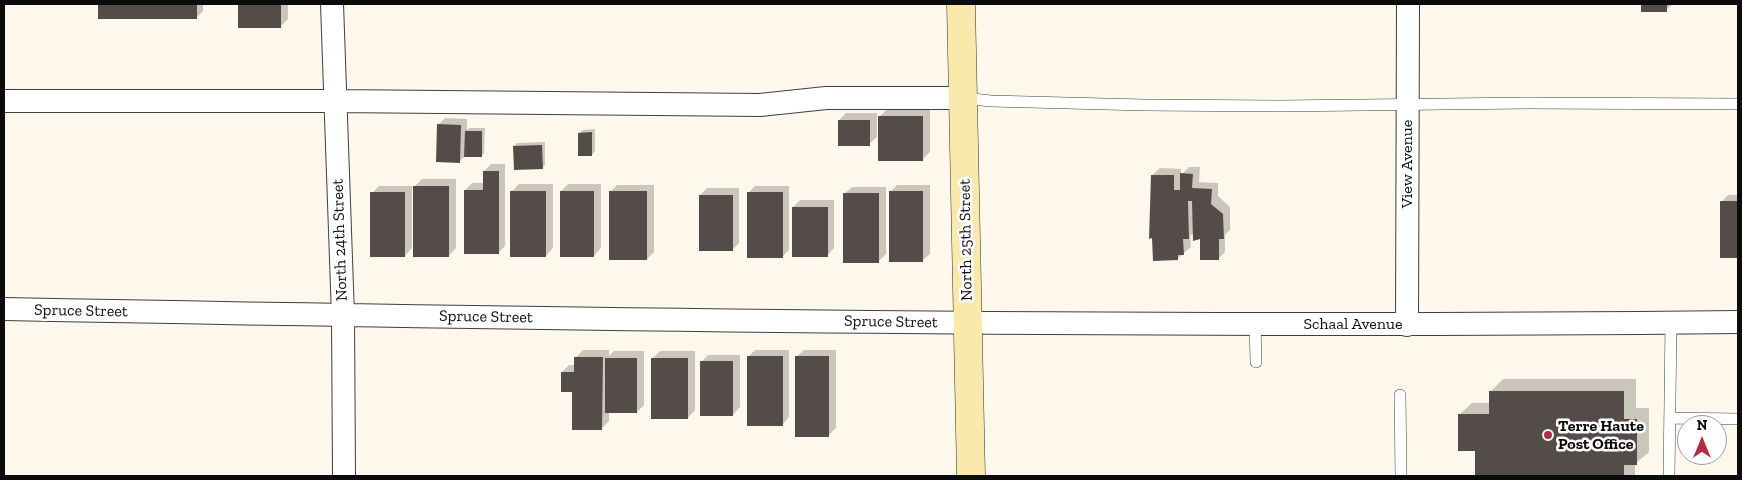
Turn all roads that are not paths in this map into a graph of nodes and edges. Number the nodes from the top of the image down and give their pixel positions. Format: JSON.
{"nodes":[{"id":1,"x":332,"y":4,"type":"edge"},
{"id":2,"x":961,"y":4,"type":"edge"},
{"id":3,"x":1408,"y":4,"type":"edge"},
{"id":4,"x":964,"y":98,"type":"junction"},
{"id":5,"x":4,"y":101,"type":"edge"},
{"id":6,"x":336,"y":101,"type":"junction"},
{"id":7,"x":1738,"y":104,"type":"edge"},
{"id":8,"x":1408,"y":105,"type":"junction"},
{"id":9,"x":4,"y":309,"type":"edge"},
{"id":10,"x":343,"y":316,"type":"junction"},
{"id":11,"x":968,"y":322,"type":"junction"},
{"id":12,"x":1671,"y":322,"type":"junction"},
{"id":13,"x":1738,"y":322,"type":"edge"},
{"id":14,"x":1255,"y":324,"type":"junction"},
{"id":15,"x":1407,"y":325,"type":"junction"},
{"id":16,"x":1256,"y":362,"type":"dead end"},
{"id":17,"x":1400,"y":395,"type":"dead end"},
{"id":18,"x":1670,"y":418,"type":"junction"},
{"id":19,"x":1738,"y":419,"type":"edge"},
{"id":20,"x":344,"y":476,"type":"edge"},
{"id":21,"x":971,"y":476,"type":"edge"},
{"id":22,"x":1401,"y":476,"type":"edge"},
{"id":23,"x":1669,"y":476,"type":"edge"}],
"edges":[{"from":1,"to":6,"type":"street","name":"North 24th Street"},
{"from":2,"to":4,"type":"street","name":"North 25th Street"},
{"from":3,"to":8,"type":"street","name":"View Avenue"},
{"from":4,"to":6,"type":"street"},
{"from":4,"to":8,"type":"lane"},
{"from":4,"to":11,"type":"street","name":"North 25th Street"},
{"from":5,"to":6,"type":"street"},
{"from":6,"to":10,"type":"street","name":"North 24th Street"},
{"from":7,"to":8,"type":"lane"},
{"from":8,"to":15,"type":"street","name":"View Avenue"},
{"from":9,"to":10,"type":"street","name":"Spruce Street"},
{"from":10,"to":11,"type":"street","name":"Spruce Street"},
{"from":10,"to":20,"type":"street","name":"North 24th Street"},
{"from":11,"to":14,"type":"street","name":"Schaal Avenue"},
{"from":11,"to":21,"type":"street","name":"North 25th Street"},
{"from":12,"to":13,"type":"street","name":"Schaal Avenue"},
{"from":12,"to":15,"type":"street","name":"Schaal Avenue"},
{"from":12,"to":18,"type":"lane"},
{"from":14,"to":15,"type":"street","name":"Schaal Avenue"},
{"from":14,"to":16,"type":"lane"},
{"from":17,"to":22,"type":"lane"},
{"from":18,"to":19,"type":"lane"},
{"from":18,"to":23,"type":"lane"}]}
